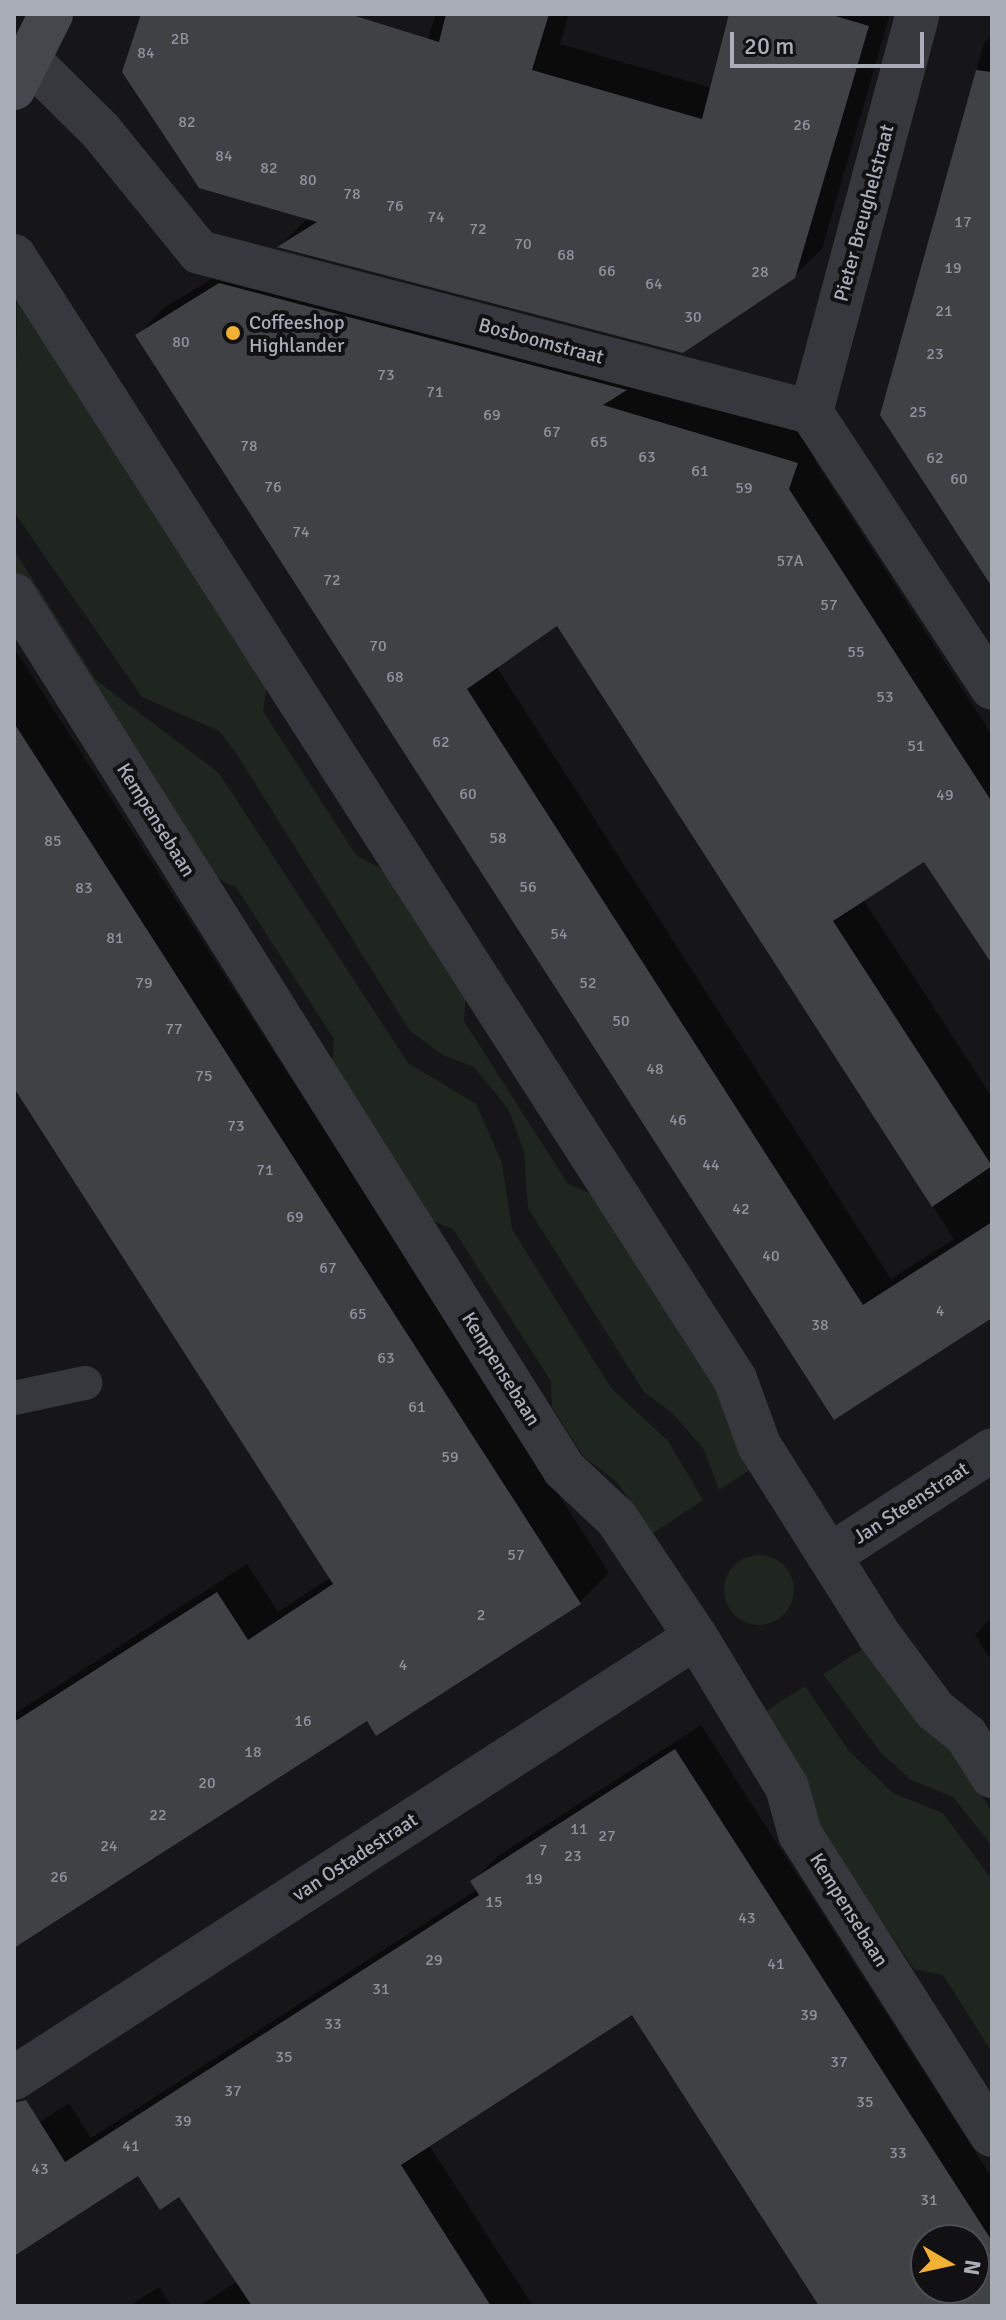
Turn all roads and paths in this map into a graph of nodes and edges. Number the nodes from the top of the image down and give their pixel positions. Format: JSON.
{"nodes":[{"id":1,"x":51,"y":14,"type":"edge"},
{"id":2,"x":918,"y":14,"type":"edge"},
{"id":3,"x":22,"y":75,"type":"edge"},
{"id":4,"x":14,"y":256,"type":"edge"},
{"id":5,"x":811,"y":412,"type":"junction"},
{"id":6,"x":14,"y":595,"type":"edge"},
{"id":7,"x":992,"y":688,"type":"edge"},
{"id":8,"x":85,"y":1383,"type":"dead end"},
{"id":9,"x":14,"y":1398,"type":"edge"},
{"id":10,"x":992,"y":1450,"type":"edge"},
{"id":11,"x":829,"y":1556,"type":"junction"},
{"id":12,"x":696,"y":1637,"type":"junction"},
{"id":13,"x":992,"y":1776,"type":"edge"},
{"id":14,"x":14,"y":2078,"type":"edge"},
{"id":15,"x":992,"y":2135,"type":"edge"}],
"edges":[{"from":1,"to":3,"type":"street"},
{"from":2,"to":5,"type":"street","name":"Pieter Breughelstraat"},
{"from":3,"to":5,"type":"street","name":"Bosboomstraat"},
{"from":4,"to":11,"type":"street"},
{"from":5,"to":7,"type":"street"},
{"from":6,"to":12,"type":"street","name":"Kempensebaan"},
{"from":8,"to":9,"type":"lane"},
{"from":10,"to":11,"type":"street","name":"Jan Steenstraat"},
{"from":11,"to":13,"type":"street"},
{"from":12,"to":14,"type":"street","name":"van Ostadestraat"},
{"from":12,"to":15,"type":"street","name":"Kempensebaan"}]}
